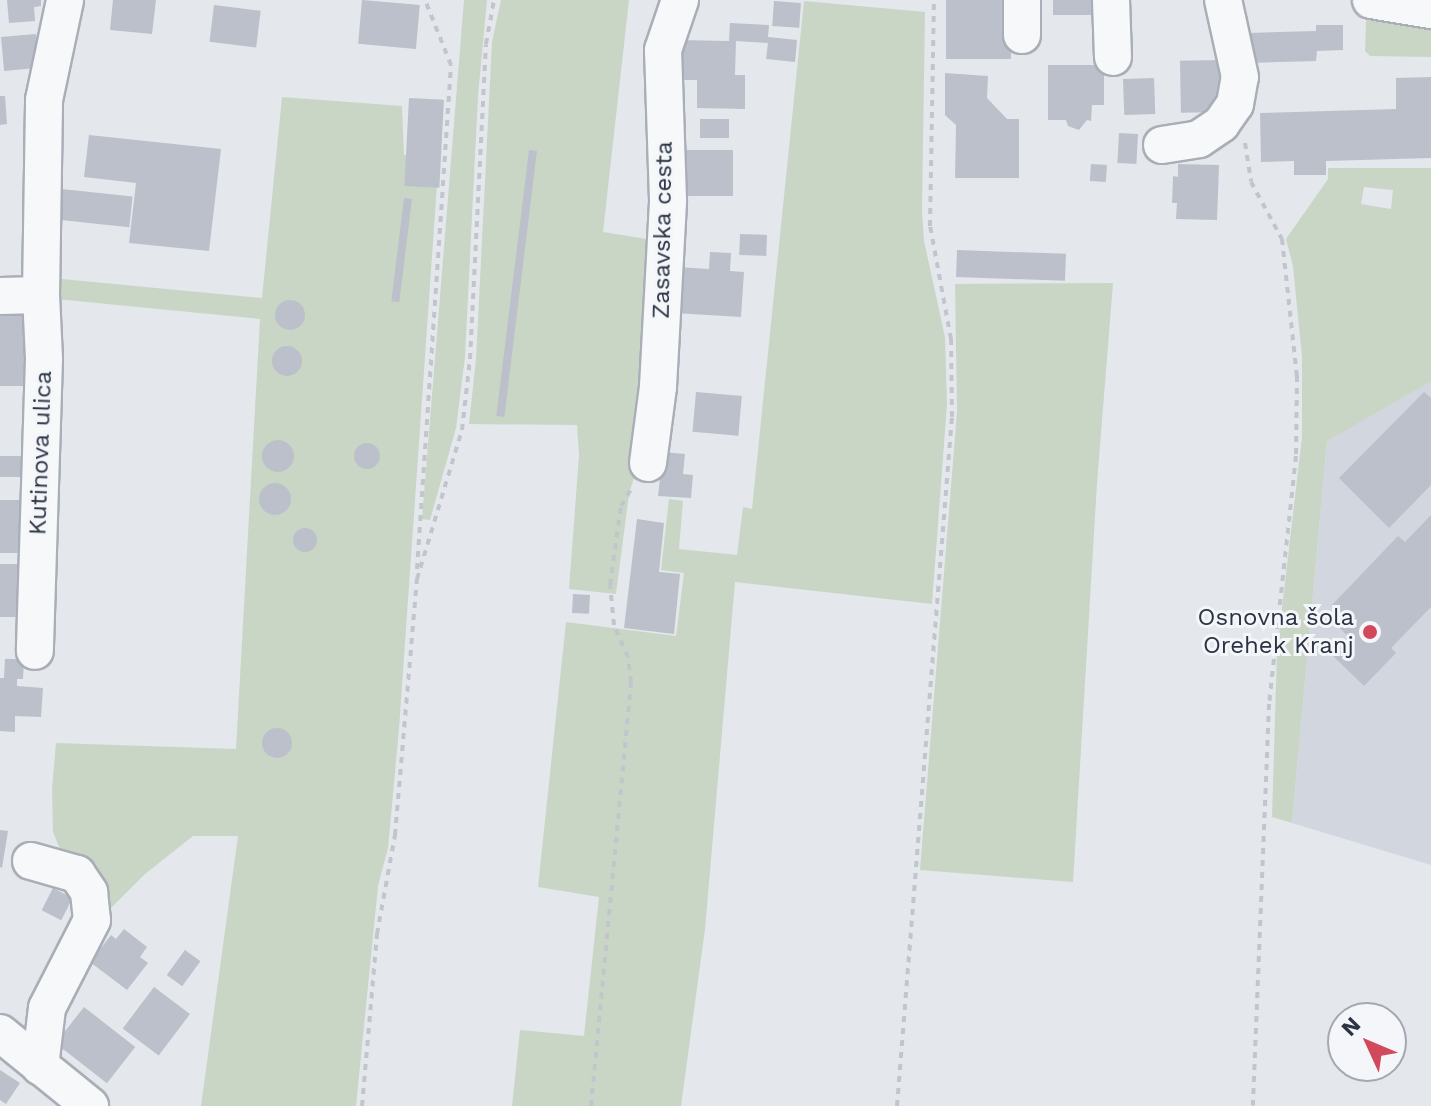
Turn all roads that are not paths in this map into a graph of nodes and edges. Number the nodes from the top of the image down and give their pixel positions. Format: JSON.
{"nodes":[{"id":1,"x":65,"y":0,"type":"edge"},
{"id":2,"x":680,"y":0,"type":"edge"},
{"id":3,"x":1111,"y":0,"type":"edge"},
{"id":4,"x":1223,"y":0,"type":"edge"},
{"id":5,"x":1371,"y":0,"type":"edge"},
{"id":6,"x":1431,"y":10,"type":"edge"},
{"id":7,"x":1113,"y":57,"type":"dead end"},
{"id":8,"x":1162,"y":145,"type":"dead end"},
{"id":9,"x":41,"y":295,"type":"junction"},
{"id":10,"x":0,"y":296,"type":"edge"},
{"id":11,"x":648,"y":463,"type":"road end"},
{"id":12,"x":35,"y":651,"type":"dead end"},
{"id":13,"x":31,"y":861,"type":"dead end"},
{"id":14,"x":0,"y":1033,"type":"edge"},
{"id":15,"x":40,"y":1067,"type":"junction"},
{"id":16,"x":90,"y":1106,"type":"edge"}],
"edges":[{"from":1,"to":9,"type":"street"},
{"from":2,"to":11,"type":"street","name":"Zasavska cesta"},
{"from":3,"to":7,"type":"street"},
{"from":4,"to":8,"type":"street"},
{"from":5,"to":6,"type":"street"},
{"from":9,"to":10,"type":"street"},
{"from":9,"to":12,"type":"street","name":"Kutinova ulica"},
{"from":13,"to":15,"type":"street"},
{"from":14,"to":15,"type":"street"},
{"from":15,"to":16,"type":"street"}]}
